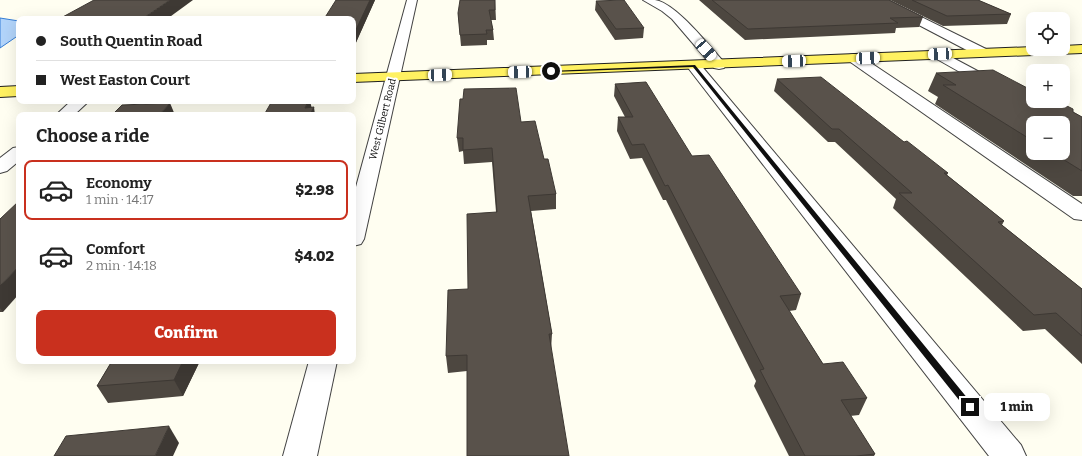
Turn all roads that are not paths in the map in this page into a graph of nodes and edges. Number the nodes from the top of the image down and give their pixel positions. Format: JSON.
{"nodes":[{"id":1,"x":412,"y":0,"type":"edge"},
{"id":2,"x":648,"y":0,"type":"edge"},
{"id":3,"x":879,"y":0,"type":"edge"},
{"id":4,"x":1082,"y":49,"type":"edge"},
{"id":5,"x":983,"y":53,"type":"junction"},
{"id":6,"x":940,"y":54,"type":"junction"},
{"id":7,"x":854,"y":58,"type":"junction"},
{"id":8,"x":719,"y":64,"type":"junction"},
{"id":9,"x":694,"y":66,"type":"junction"},
{"id":10,"x":393,"y":77,"type":"junction"},
{"id":11,"x":356,"y":78,"type":"edge"},
{"id":12,"x":16,"y":91,"type":"edge"},
{"id":13,"x":0,"y":92,"type":"edge"},
{"id":14,"x":1008,"y":93,"type":"edge"},
{"id":15,"x":77,"y":104,"type":"edge"},
{"id":16,"x":68,"y":112,"type":"edge"},
{"id":17,"x":16,"y":154,"type":"edge"},
{"id":18,"x":0,"y":167,"type":"edge"},
{"id":19,"x":1082,"y":214,"type":"edge"},
{"id":20,"x":356,"y":227,"type":"edge"},
{"id":21,"x":322,"y":364,"type":"edge"},
{"id":22,"x":300,"y":456,"type":"edge"},
{"id":23,"x":1010,"y":456,"type":"edge"}],
"edges":[{"from":1,"to":10,"type":"street","name":"West Gilbert Road"},
{"from":2,"to":8,"type":"street"},
{"from":3,"to":5,"type":"street"},
{"from":4,"to":5,"type":"main road"},
{"from":5,"to":6,"type":"main road"},
{"from":6,"to":7,"type":"main road"},
{"from":6,"to":14,"type":"street"},
{"from":7,"to":8,"type":"main road"},
{"from":7,"to":19,"type":"street"},
{"from":8,"to":9,"type":"main road"},
{"from":9,"to":10,"type":"main road"},
{"from":9,"to":23,"type":"street"},
{"from":10,"to":11,"type":"main road"},
{"from":10,"to":20,"type":"street","name":"West Gilbert Road"},
{"from":12,"to":13,"type":"main road"},
{"from":15,"to":16,"type":"street"},
{"from":17,"to":18,"type":"street"},
{"from":21,"to":22,"type":"street"}]}
